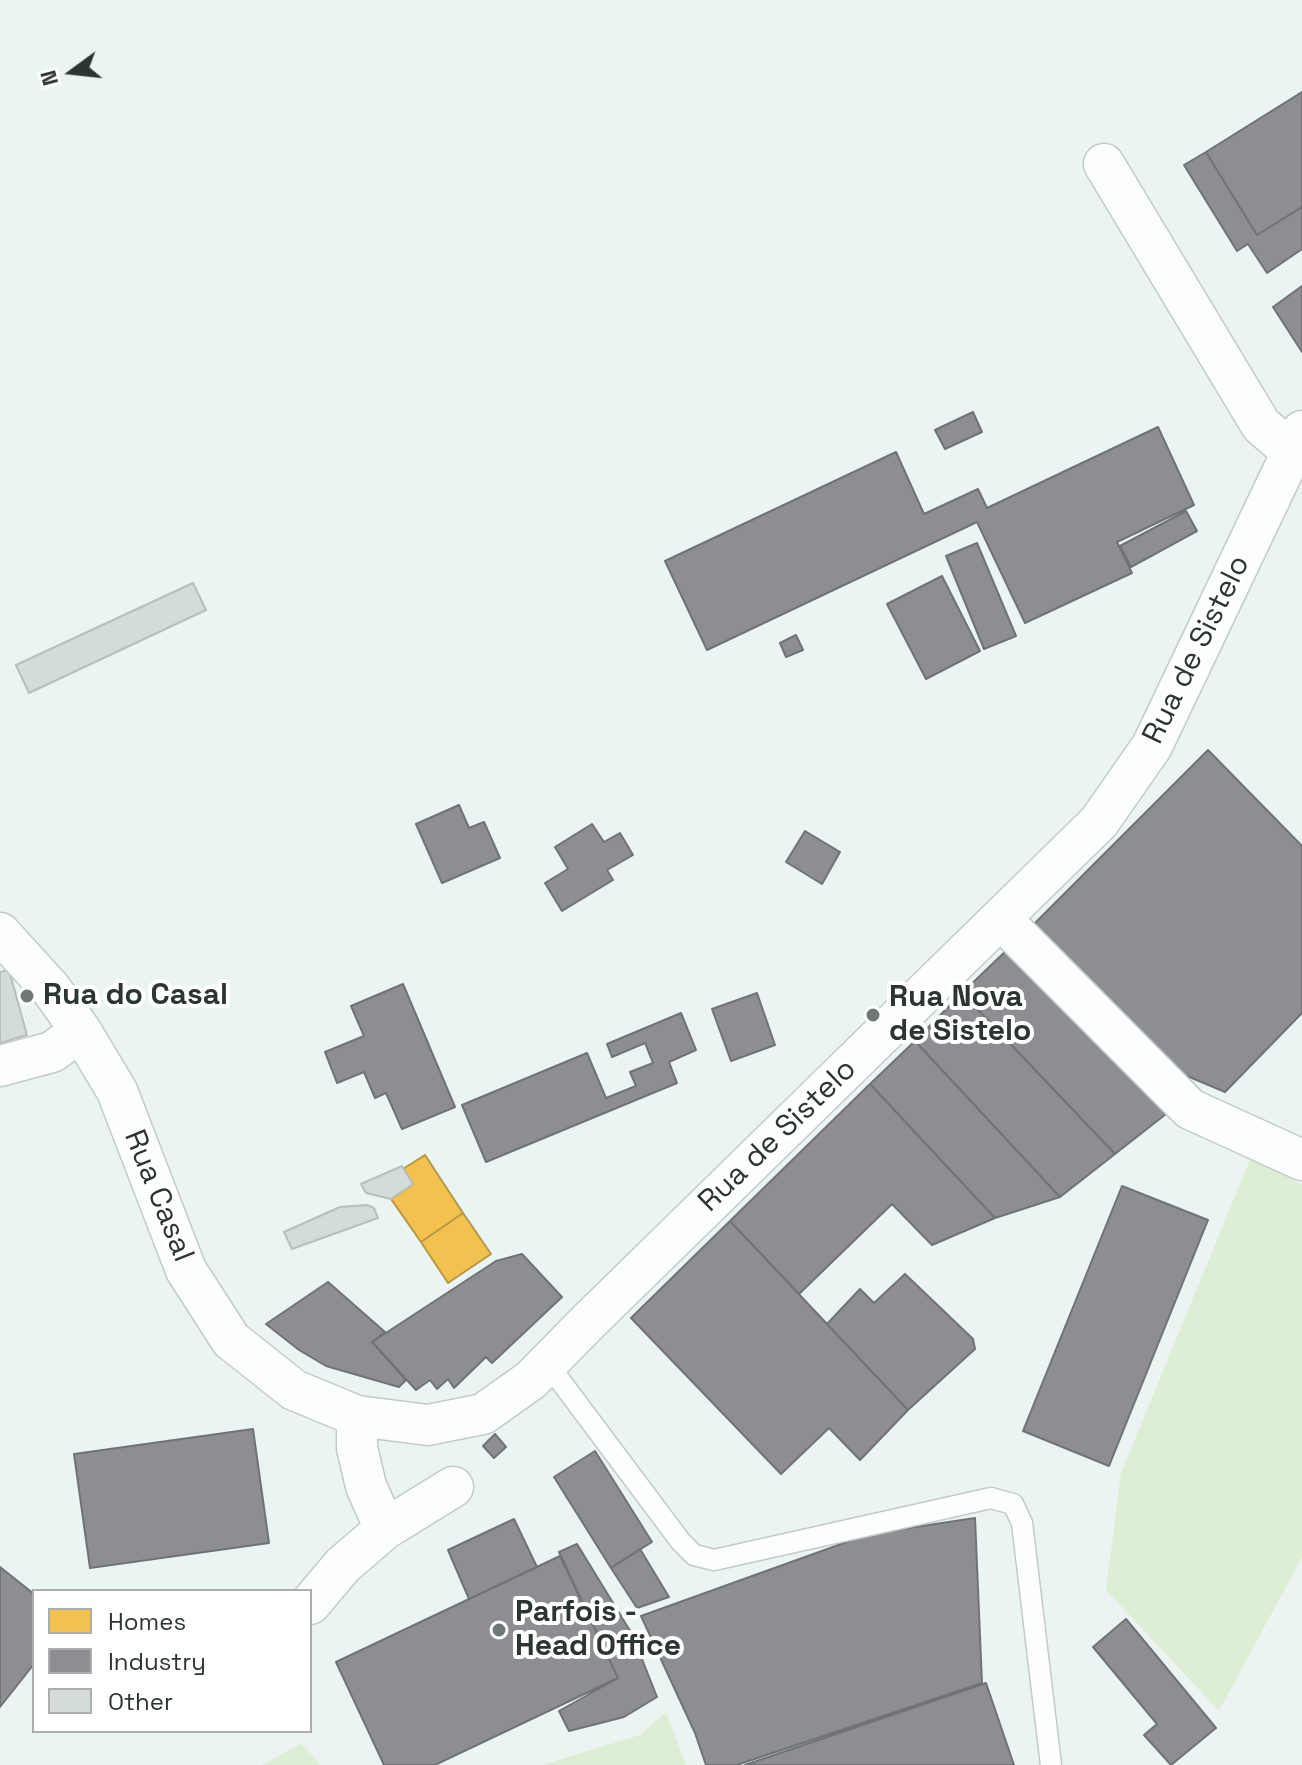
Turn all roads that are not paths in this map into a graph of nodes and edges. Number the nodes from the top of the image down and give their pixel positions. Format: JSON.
{"nodes":[{"id":1,"x":1104,"y":164,"type":"dead end"},
{"id":2,"x":1297,"y":441,"type":"edge"},
{"id":3,"x":1001,"y":919,"type":"junction"},
{"id":4,"x":0,"y":933,"type":"edge"},
{"id":5,"x":81,"y":1031,"type":"junction"},
{"id":6,"x":0,"y":1066,"type":"edge"},
{"id":7,"x":1302,"y":1160,"type":"edge"},
{"id":8,"x":547,"y":1363,"type":"junction"},
{"id":9,"x":357,"y":1416,"type":"junction"},
{"id":10,"x":453,"y":1487,"type":"dead end"},
{"id":11,"x":385,"y":1529,"type":"junction"},
{"id":12,"x":312,"y":1602,"type":"edge"},
{"id":13,"x":1051,"y":1765,"type":"edge"}],
"edges":[{"from":1,"to":2,"type":"street"},
{"from":2,"to":3,"type":"street","name":"Rua de Sistelo"},
{"from":3,"to":7,"type":"street"},
{"from":3,"to":8,"type":"street","name":"Rua de Sistelo"},
{"from":4,"to":5,"type":"street","name":"Rua Casal"},
{"from":5,"to":6,"type":"street"},
{"from":5,"to":9,"type":"street","name":"Rua Casal"},
{"from":8,"to":9,"type":"street","name":"Rua de Sistelo"},
{"from":8,"to":13,"type":"lane"},
{"from":9,"to":11,"type":"street"},
{"from":10,"to":11,"type":"street"},
{"from":11,"to":12,"type":"street"}]}
